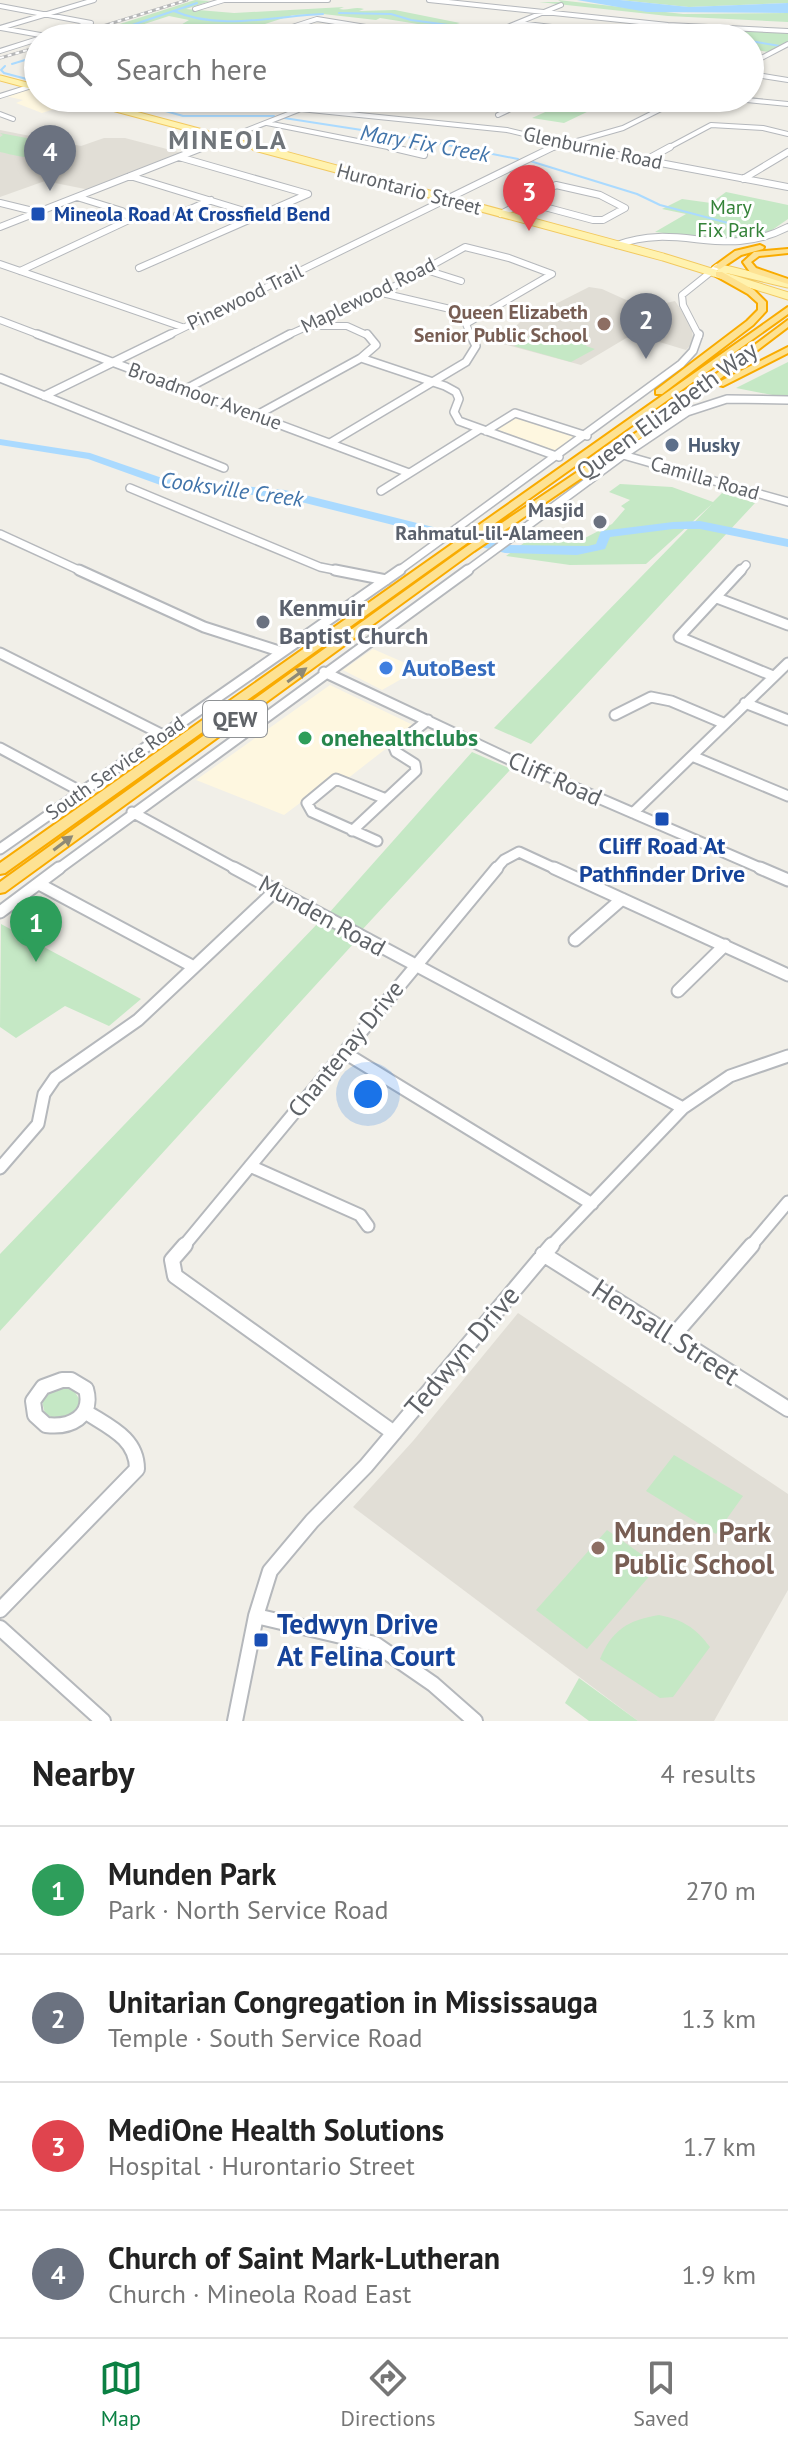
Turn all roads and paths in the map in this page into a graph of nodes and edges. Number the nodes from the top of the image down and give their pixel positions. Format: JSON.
{"nodes":[{"id":1,"x":94,"y":0,"type":"edge"},
{"id":2,"x":222,"y":0,"type":"edge"},
{"id":3,"x":245,"y":0,"type":"edge"},
{"id":4,"x":328,"y":0,"type":"edge"},
{"id":5,"x":429,"y":0,"type":"edge"},
{"id":6,"x":11,"y":2,"type":"edge"},
{"id":7,"x":561,"y":5,"type":"dead end"},
{"id":8,"x":0,"y":6,"type":"edge"},
{"id":9,"x":195,"y":9,"type":"dead end"},
{"id":10,"x":548,"y":12,"type":"junction"},
{"id":11,"x":45,"y":14,"type":"junction"},
{"id":12,"x":518,"y":23,"type":"joint"},
{"id":13,"x":88,"y":24,"type":"edge"},
{"id":14,"x":302,"y":24,"type":"edge"},
{"id":15,"x":348,"y":24,"type":"edge"},
{"id":16,"x":526,"y":24,"type":"edge"},
{"id":17,"x":672,"y":24,"type":"edge"},
{"id":18,"x":0,"y":28,"type":"edge"},
{"id":19,"x":764,"y":30,"type":"edge"},
{"id":20,"x":788,"y":31,"type":"edge"},
{"id":21,"x":24,"y":34,"type":"edge"},
{"id":22,"x":24,"y":44,"type":"edge"},
{"id":23,"x":788,"y":44,"type":"edge"},
{"id":24,"x":0,"y":51,"type":"edge"},
{"id":25,"x":764,"y":57,"type":"edge"},
{"id":26,"x":764,"y":76,"type":"edge"},
{"id":27,"x":0,"y":78,"type":"edge"},
{"id":28,"x":788,"y":80,"type":"edge"},
{"id":29,"x":24,"y":81,"type":"edge"},
{"id":30,"x":24,"y":87,"type":"edge"},
{"id":31,"x":0,"y":96,"type":"edge"},
{"id":32,"x":764,"y":102,"type":"edge"},
{"id":33,"x":788,"y":104,"type":"edge"},
{"id":34,"x":126,"y":112,"type":"edge"},
{"id":35,"x":292,"y":112,"type":"edge"},
{"id":36,"x":330,"y":112,"type":"edge"},
{"id":37,"x":504,"y":112,"type":"edge"},
{"id":38,"x":655,"y":112,"type":"edge"},
{"id":39,"x":0,"y":114,"type":"edge"},
{"id":40,"x":498,"y":115,"type":"dead end"},
{"id":41,"x":13,"y":119,"type":"dead end"},
{"id":42,"x":265,"y":123,"type":"junction"},
{"id":43,"x":788,"y":134,"type":"edge"},
{"id":44,"x":224,"y":139,"type":"junction"},
{"id":45,"x":559,"y":144,"type":"junction"},
{"id":46,"x":788,"y":152,"type":"edge"},
{"id":47,"x":424,"y":155,"type":"dead end"},
{"id":48,"x":179,"y":157,"type":"junction"},
{"id":49,"x":646,"y":160,"type":"junction"},
{"id":50,"x":130,"y":176,"type":"junction"},
{"id":51,"x":743,"y":179,"type":"junction"},
{"id":52,"x":788,"y":187,"type":"edge"},
{"id":53,"x":77,"y":197,"type":"junction"},
{"id":54,"x":446,"y":199,"type":"junction"},
{"id":55,"x":211,"y":200,"type":"junction"},
{"id":56,"x":526,"y":202,"type":"junction"},
{"id":57,"x":0,"y":203,"type":"edge"},
{"id":58,"x":37,"y":212,"type":"junction"},
{"id":59,"x":501,"y":214,"type":"junction"},
{"id":60,"x":177,"y":215,"type":"dead end"},
{"id":61,"x":257,"y":215,"type":"junction"},
{"id":62,"x":0,"y":227,"type":"edge"},
{"id":63,"x":788,"y":227,"type":"edge"},
{"id":64,"x":617,"y":245,"type":"junction"},
{"id":65,"x":788,"y":245,"type":"edge"},
{"id":66,"x":788,"y":251,"type":"edge"},
{"id":67,"x":0,"y":264,"type":"edge"},
{"id":68,"x":139,"y":268,"type":"dead end"},
{"id":69,"x":423,"y":269,"type":"junction"},
{"id":70,"x":20,"y":271,"type":"junction"},
{"id":71,"x":715,"y":271,"type":"junction"},
{"id":72,"x":461,"y":281,"type":"dead end"},
{"id":73,"x":788,"y":283,"type":"edge"},
{"id":74,"x":382,"y":293,"type":"junction"},
{"id":75,"x":788,"y":296,"type":"edge"},
{"id":76,"x":788,"y":310,"type":"edge"},
{"id":77,"x":480,"y":316,"type":"junction"},
{"id":78,"x":0,"y":320,"type":"edge"},
{"id":79,"x":788,"y":323,"type":"edge"},
{"id":80,"x":305,"y":326,"type":"junction"},
{"id":81,"x":182,"y":327,"type":"junction"},
{"id":82,"x":788,"y":350,"type":"edge"},
{"id":83,"x":361,"y":358,"type":"junction"},
{"id":84,"x":113,"y":362,"type":"junction"},
{"id":85,"x":0,"y":378,"type":"edge"},
{"id":86,"x":435,"y":382,"type":"junction"},
{"id":87,"x":186,"y":389,"type":"junction"},
{"id":88,"x":44,"y":396,"type":"junction"},
{"id":89,"x":788,"y":400,"type":"edge"},
{"id":90,"x":257,"y":415,"type":"junction"},
{"id":91,"x":655,"y":424,"type":"junction"},
{"id":92,"x":483,"y":430,"type":"junction"},
{"id":93,"x":587,"y":436,"type":"junction"},
{"id":94,"x":330,"y":443,"type":"junction"},
{"id":95,"x":583,"y":454,"type":"junction"},
{"id":96,"x":623,"y":455,"type":"junction"},
{"id":97,"x":559,"y":457,"type":"junction"},
{"id":98,"x":224,"y":468,"type":"dead end"},
{"id":99,"x":409,"y":473,"type":"junction"},
{"id":100,"x":130,"y":488,"type":"dead end"},
{"id":101,"x":381,"y":491,"type":"dead end"},
{"id":102,"x":788,"y":502,"type":"edge"},
{"id":103,"x":0,"y":534,"type":"edge"},
{"id":104,"x":746,"y":565,"type":"dead end"},
{"id":105,"x":386,"y":580,"type":"junction"},
{"id":106,"x":717,"y":598,"type":"junction"},
{"id":107,"x":788,"y":625,"type":"edge"},
{"id":108,"x":282,"y":652,"type":"junction"},
{"id":109,"x":0,"y":653,"type":"edge"},
{"id":110,"x":788,"y":663,"type":"edge"},
{"id":111,"x":324,"y":672,"type":"junction"},
{"id":112,"x":773,"y":676,"type":"junction"},
{"id":113,"x":745,"y":703,"type":"junction"},
{"id":114,"x":615,"y":715,"type":"dead end"},
{"id":115,"x":428,"y":720,"type":"junction"},
{"id":116,"x":788,"y":720,"type":"edge"},
{"id":117,"x":723,"y":723,"type":"junction"},
{"id":118,"x":163,"y":735,"type":"junction"},
{"id":119,"x":0,"y":748,"type":"edge"},
{"id":120,"x":692,"y":756,"type":"junction"},
{"id":121,"x":82,"y":792,"type":"junction"},
{"id":122,"x":788,"y":796,"type":"edge"},
{"id":123,"x":386,"y":799,"type":"junction"},
{"id":124,"x":132,"y":812,"type":"junction"},
{"id":125,"x":633,"y":813,"type":"junction"},
{"id":126,"x":352,"y":831,"type":"junction"},
{"id":127,"x":377,"y":841,"type":"dead end"},
{"id":128,"x":0,"y":849,"type":"edge"},
{"id":129,"x":0,"y":870,"type":"edge"},
{"id":130,"x":788,"y":880,"type":"edge"},
{"id":131,"x":39,"y":884,"type":"junction"},
{"id":132,"x":0,"y":889,"type":"edge"},
{"id":133,"x":276,"y":890,"type":"junction"},
{"id":134,"x":622,"y":899,"type":"junction"},
{"id":135,"x":0,"y":912,"type":"edge"},
{"id":136,"x":575,"y":940,"type":"dead end"},
{"id":137,"x":725,"y":945,"type":"junction"},
{"id":138,"x":413,"y":966,"type":"junction"},
{"id":139,"x":194,"y":967,"type":"junction"},
{"id":140,"x":788,"y":975,"type":"edge"},
{"id":141,"x":678,"y":991,"type":"dead end"},
{"id":142,"x":345,"y":1053,"type":"junction"},
{"id":143,"x":788,"y":1056,"type":"edge"},
{"id":144,"x":683,"y":1108,"type":"junction"},
{"id":145,"x":250,"y":1166,"type":"junction"},
{"id":146,"x":0,"y":1168,"type":"edge"},
{"id":147,"x":788,"y":1202,"type":"edge"},
{"id":148,"x":592,"y":1204,"type":"junction"},
{"id":149,"x":368,"y":1226,"type":"dead end"},
{"id":150,"x":543,"y":1254,"type":"junction"},
{"id":151,"x":673,"y":1336,"type":"junction"},
{"id":152,"x":788,"y":1409,"type":"edge"},
{"id":153,"x":86,"y":1412,"type":"dead end"},
{"id":154,"x":394,"y":1433,"type":"junction"},
{"id":155,"x":0,"y":1610,"type":"edge"},
{"id":156,"x":256,"y":1616,"type":"junction"},
{"id":157,"x":0,"y":1628,"type":"edge"},
{"id":158,"x":103,"y":1721,"type":"edge"},
{"id":159,"x":235,"y":1721,"type":"edge"},
{"id":160,"x":475,"y":1721,"type":"edge"}],
"edges":[{"from":1,"to":11,"type":"street"},
{"from":2,"to":3,"type":"street"},
{"from":2,"to":9,"type":"street"},
{"from":3,"to":4,"type":"street"},
{"from":5,"to":10,"type":"street"},
{"from":6,"to":8,"type":"street"},
{"from":7,"to":10,"type":"street"},
{"from":8,"to":11,"type":"street"},
{"from":10,"to":12,"type":"street"},
{"from":10,"to":17,"type":"street"},
{"from":11,"to":13,"type":"street"},
{"from":11,"to":18,"type":"street"},
{"from":12,"to":16,"type":"street"},
{"from":14,"to":15,"type":"street"},
{"from":18,"to":21,"type":"street"},
{"from":19,"to":20,"type":"street"},
{"from":22,"to":24,"type":"street"},
{"from":23,"to":25,"type":"street"},
{"from":26,"to":28,"type":"street"},
{"from":27,"to":29,"type":"main road"},
{"from":30,"to":31,"type":"street"},
{"from":32,"to":33,"type":"street"},
{"from":34,"to":44,"type":"main road","name":"Hurontario Street"},
{"from":35,"to":42,"type":"street"},
{"from":36,"to":45,"type":"street","name":"Glenburnie Road"},
{"from":37,"to":40,"type":"street"},
{"from":38,"to":45,"type":"street","name":"Pinewood Trail"},
{"from":39,"to":41,"type":"street"},
{"from":42,"to":44,"type":"street"},
{"from":42,"to":47,"type":"street"},
{"from":43,"to":49,"type":"street"},
{"from":44,"to":48,"type":"street"},
{"from":44,"to":54,"type":"main road","name":"Hurontario Street"},
{"from":45,"to":49,"type":"street","name":"Glenburnie Road"},
{"from":45,"to":54,"type":"street","name":"Pinewood Trail"},
{"from":46,"to":51,"type":"street"},
{"from":48,"to":50,"type":"street"},
{"from":48,"to":61,"type":"street"},
{"from":49,"to":51,"type":"street","name":"Glenburnie Road"},
{"from":50,"to":53,"type":"street"},
{"from":50,"to":55,"type":"street"},
{"from":51,"to":52,"type":"street","name":"Glenburnie Road"},
{"from":53,"to":58,"type":"street"},
{"from":53,"to":70,"type":"street"},
{"from":54,"to":59,"type":"main road","name":"Hurontario Street"},
{"from":54,"to":81,"type":"street","name":"Pinewood Trail"},
{"from":55,"to":60,"type":"street"},
{"from":55,"to":61,"type":"street"},
{"from":56,"to":56,"type":"street"},
{"from":56,"to":59,"type":"street"},
{"from":57,"to":58,"type":"street"},
{"from":58,"to":62,"type":"street"},
{"from":59,"to":64,"type":"main road","name":"Hurontario Street"},
{"from":61,"to":68,"type":"street"},
{"from":63,"to":64,"type":"street"},
{"from":64,"to":71,"type":"main road","name":"Hurontario Street"},
{"from":65,"to":71,"type":"highway"},
{"from":66,"to":73,"type":"highway"},
{"from":67,"to":70,"type":"street"},
{"from":69,"to":72,"type":"street"},
{"from":69,"to":74,"type":"street","name":"Maplewood Road"},
{"from":69,"to":77,"type":"street","name":"Maplewood Road"},
{"from":70,"to":81,"type":"street"},
{"from":71,"to":73,"type":"main road","name":"Hurontario Street"},
{"from":71,"to":75,"type":"main road","name":"Hurontario Street"},
{"from":71,"to":93,"type":"street","name":"South Service Road"},
{"from":71,"to":95,"type":"highway"},
{"from":74,"to":77,"type":"street"},
{"from":74,"to":80,"type":"street","name":"Maplewood Road"},
{"from":76,"to":95,"type":"highway","name":"Queen Elizabeth Way","number":"QEW"},
{"from":77,"to":86,"type":"street"},
{"from":78,"to":84,"type":"street","name":"Broadmoor Avenue"},
{"from":79,"to":91,"type":"highway","name":"Queen Elizabeth Way","number":"QEW"},
{"from":80,"to":83,"type":"street"},
{"from":80,"to":87,"type":"street","name":"Maplewood Road"},
{"from":81,"to":84,"type":"street","name":"Pinewood Trail"},
{"from":82,"to":91,"type":"highway"},
{"from":83,"to":86,"type":"street"},
{"from":83,"to":90,"type":"street"},
{"from":84,"to":87,"type":"street","name":"Broadmoor Avenue"},
{"from":84,"to":88,"type":"street","name":"Pinewood Trail"},
{"from":85,"to":88,"type":"street"},
{"from":86,"to":92,"type":"street"},
{"from":86,"to":94,"type":"street"},
{"from":87,"to":90,"type":"street","name":"Broadmoor Avenue"},
{"from":88,"to":98,"type":"street"},
{"from":89,"to":96,"type":"street"},
{"from":90,"to":94,"type":"street","name":"Broadmoor Avenue"},
{"from":132,"to":91,"type":"highway","name":"Queen Elizabeth Way","number":"QEW","one_way":true},
{"from":92,"to":93,"type":"street"},
{"from":92,"to":97,"type":"street"},
{"from":92,"to":99,"type":"street"},
{"from":93,"to":97,"type":"street","name":"South Service Road"},
{"from":94,"to":99,"type":"street","name":"Broadmoor Avenue"},
{"from":95,"to":129,"type":"highway","name":"Queen Elizabeth Way","number":"QEW"},
{"from":96,"to":102,"type":"street","name":"Camilla Road"},
{"from":96,"to":111,"type":"street"},
{"from":97,"to":105,"type":"street","name":"South Service Road"},
{"from":99,"to":101,"type":"street"},
{"from":100,"to":105,"type":"street"},
{"from":103,"to":108,"type":"street"},
{"from":104,"to":106,"type":"street"},
{"from":105,"to":108,"type":"street","name":"South Service Road"},
{"from":106,"to":107,"type":"street"},
{"from":106,"to":112,"type":"street"},
{"from":108,"to":118,"type":"street","name":"South Service Road"},
{"from":109,"to":118,"type":"street"},
{"from":110,"to":112,"type":"street"},
{"from":111,"to":115,"type":"street","name":"Cliff Road"},
{"from":111,"to":124,"type":"street"},
{"from":112,"to":113,"type":"street"},
{"from":113,"to":116,"type":"street"},
{"from":113,"to":117,"type":"street"},
{"from":114,"to":117,"type":"street"},
{"from":115,"to":123,"type":"street"},
{"from":115,"to":125,"type":"street","name":"Cliff Road"},
{"from":117,"to":120,"type":"street"},
{"from":118,"to":121,"type":"street","name":"South Service Road"},
{"from":119,"to":121,"type":"street"},
{"from":120,"to":122,"type":"street"},
{"from":120,"to":125,"type":"street"},
{"from":121,"to":128,"type":"street","name":"South Service Road"},
{"from":123,"to":126,"type":"street"},
{"from":123,"to":126,"type":"street"},
{"from":124,"to":131,"type":"street"},
{"from":124,"to":133,"type":"street","name":"Munden Road"},
{"from":125,"to":130,"type":"street","name":"Cliff Road"},
{"from":126,"to":127,"type":"street"},
{"from":131,"to":135,"type":"street"},
{"from":131,"to":139,"type":"street"},
{"from":133,"to":138,"type":"street","name":"Munden Road"},
{"from":133,"to":139,"type":"street"},
{"from":134,"to":136,"type":"street"},
{"from":134,"to":137,"type":"street","name":"Chantenay Drive"},
{"from":134,"to":138,"type":"street","name":"Chantenay Drive"},
{"from":137,"to":140,"type":"street","name":"Chantenay Drive"},
{"from":137,"to":141,"type":"street"},
{"from":138,"to":142,"type":"street","name":"Chantenay Drive"},
{"from":138,"to":144,"type":"street","name":"Munden Road"},
{"from":139,"to":146,"type":"street"},
{"from":142,"to":145,"type":"street","name":"Chantenay Drive"},
{"from":142,"to":148,"type":"street"},
{"from":143,"to":144,"type":"street","name":"Tedwyn Drive"},
{"from":144,"to":148,"type":"street","name":"Tedwyn Drive"},
{"from":145,"to":149,"type":"street"},
{"from":145,"to":154,"type":"street","name":"Chantenay Drive"},
{"from":147,"to":151,"type":"street"},
{"from":148,"to":150,"type":"street","name":"Tedwyn Drive"},
{"from":150,"to":151,"type":"street","name":"Hensall Street"},
{"from":150,"to":154,"type":"street","name":"Tedwyn Drive"},
{"from":151,"to":152,"type":"street","name":"Hensall Street"},
{"from":153,"to":155,"type":"street"},
{"from":154,"to":156,"type":"street","name":"Tedwyn Drive"},
{"from":156,"to":159,"type":"street","name":"Tedwyn Drive"},
{"from":156,"to":160,"type":"street"},
{"from":157,"to":158,"type":"street"}]}
